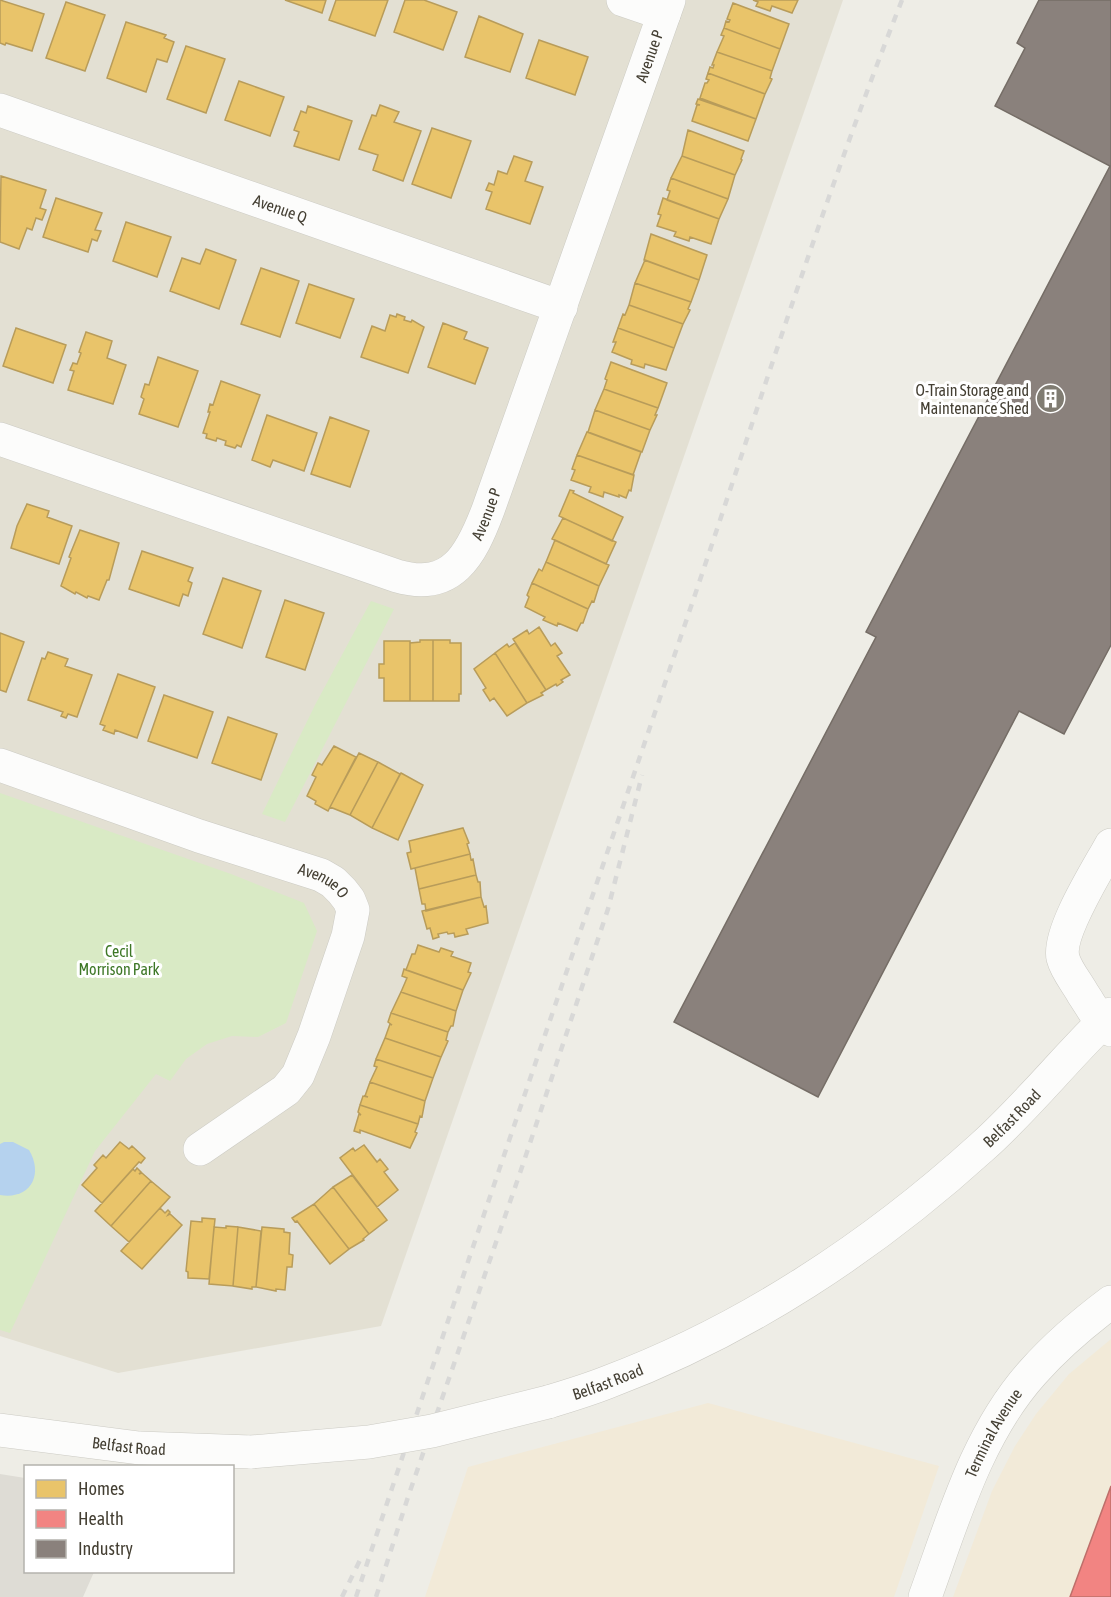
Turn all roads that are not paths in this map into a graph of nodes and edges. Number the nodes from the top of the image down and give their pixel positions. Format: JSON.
{"nodes":[{"id":1,"x":623,"y":0,"type":"edge"},
{"id":2,"x":667,"y":7,"type":"edge"},
{"id":3,"x":0,"y":110,"type":"edge"},
{"id":4,"x":561,"y":307,"type":"junction"},
{"id":5,"x":0,"y":439,"type":"edge"},
{"id":6,"x":0,"y":765,"type":"edge"},
{"id":7,"x":1111,"y":845,"type":"edge"},
{"id":8,"x":1109,"y":1019,"type":"edge"},
{"id":9,"x":200,"y":1149,"type":"dead end"},
{"id":10,"x":1111,"y":1302,"type":"edge"},
{"id":11,"x":0,"y":1430,"type":"edge"},
{"id":12,"x":925,"y":1597,"type":"edge"}],
"edges":[{"from":1,"to":2,"type":"street"},
{"from":2,"to":4,"type":"street","name":"Avenue P"},
{"from":3,"to":4,"type":"street","name":"Avenue Q"},
{"from":4,"to":5,"type":"street","name":"Avenue P"},
{"from":6,"to":9,"type":"street","name":"Avenue O"},
{"from":7,"to":8,"type":"street"},
{"from":8,"to":11,"type":"street","name":"Belfast Road","bridge":true},
{"from":10,"to":12,"type":"street","name":"Terminal Avenue"}]}
